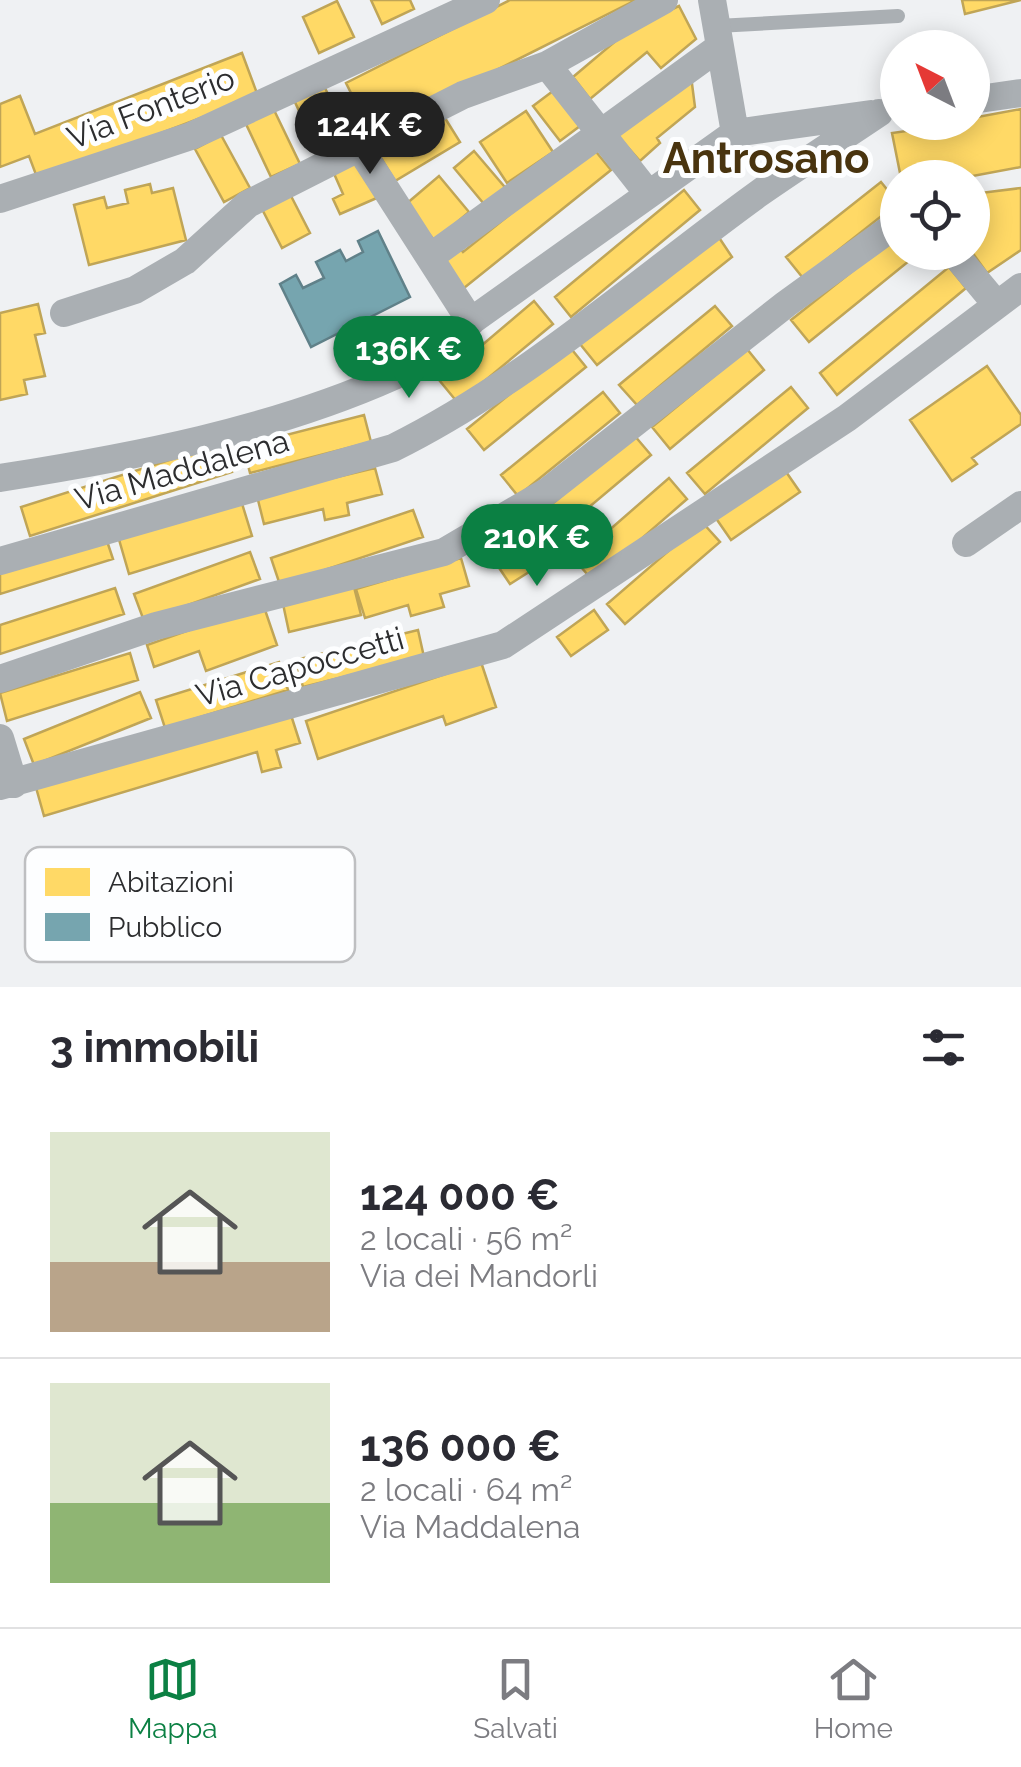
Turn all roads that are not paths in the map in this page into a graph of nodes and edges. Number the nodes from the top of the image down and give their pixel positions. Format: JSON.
{"nodes":[{"id":1,"x":664,"y":0,"type":"edge"},
{"id":2,"x":477,"y":2,"type":"edge"},
{"id":3,"x":898,"y":16,"type":"dead end"},
{"id":4,"x":716,"y":25,"type":"edge"},
{"id":5,"x":547,"y":64,"type":"junction"},
{"id":6,"x":1021,"y":93,"type":"edge"},
{"id":7,"x":990,"y":97,"type":"edge"},
{"id":8,"x":880,"y":112,"type":"edge"},
{"id":9,"x":880,"y":116,"type":"edge"},
{"id":10,"x":735,"y":132,"type":"junction"},
{"id":11,"x":600,"y":134,"type":"junction"},
{"id":12,"x":360,"y":150,"type":"junction"},
{"id":13,"x":647,"y":192,"type":"junction"},
{"id":14,"x":0,"y":199,"type":"edge"},
{"id":15,"x":880,"y":236,"type":"edge"},
{"id":16,"x":430,"y":256,"type":"junction"},
{"id":17,"x":968,"y":270,"type":"edge"},
{"id":18,"x":1021,"y":287,"type":"edge"},
{"id":19,"x":998,"y":305,"type":"junction"},
{"id":20,"x":64,"y":314,"type":"dead end"},
{"id":21,"x":472,"y":322,"type":"junction"},
{"id":22,"x":0,"y":478,"type":"edge"},
{"id":23,"x":1021,"y":505,"type":"edge"},
{"id":24,"x":966,"y":543,"type":"dead end"},
{"id":25,"x":0,"y":561,"type":"edge"},
{"id":26,"x":0,"y":680,"type":"edge"},
{"id":27,"x":0,"y":738,"type":"edge"},
{"id":28,"x":7,"y":785,"type":"edge"}],
"edges":[{"from":1,"to":5,"type":"street"},
{"from":2,"to":14,"type":"street","name":"Via Fonterio"},
{"from":3,"to":4,"type":"lane"},
{"from":4,"to":10,"type":"street"},
{"from":4,"to":11,"type":"street"},
{"from":5,"to":11,"type":"street"},
{"from":5,"to":12,"type":"street"},
{"from":6,"to":7,"type":"street"},
{"from":8,"to":10,"type":"street"},
{"from":9,"to":25,"type":"street","name":"Via Maddalena"},
{"from":10,"to":13,"type":"street","name":"Via Maddalena"},
{"from":11,"to":13,"type":"street"},
{"from":11,"to":16,"type":"street"},
{"from":12,"to":16,"type":"street"},
{"from":12,"to":20,"type":"street"},
{"from":13,"to":21,"type":"street","name":"Via Maddalena"},
{"from":15,"to":26,"type":"street"},
{"from":16,"to":21,"type":"street"},
{"from":17,"to":19,"type":"street"},
{"from":18,"to":19,"type":"street","name":"Via Capoccetti"},
{"from":19,"to":28,"type":"street","name":"Via Capoccetti"},
{"from":21,"to":22,"type":"street","name":"Via Maddalena"},
{"from":23,"to":24,"type":"street"},
{"from":27,"to":28,"type":"street"}]}
